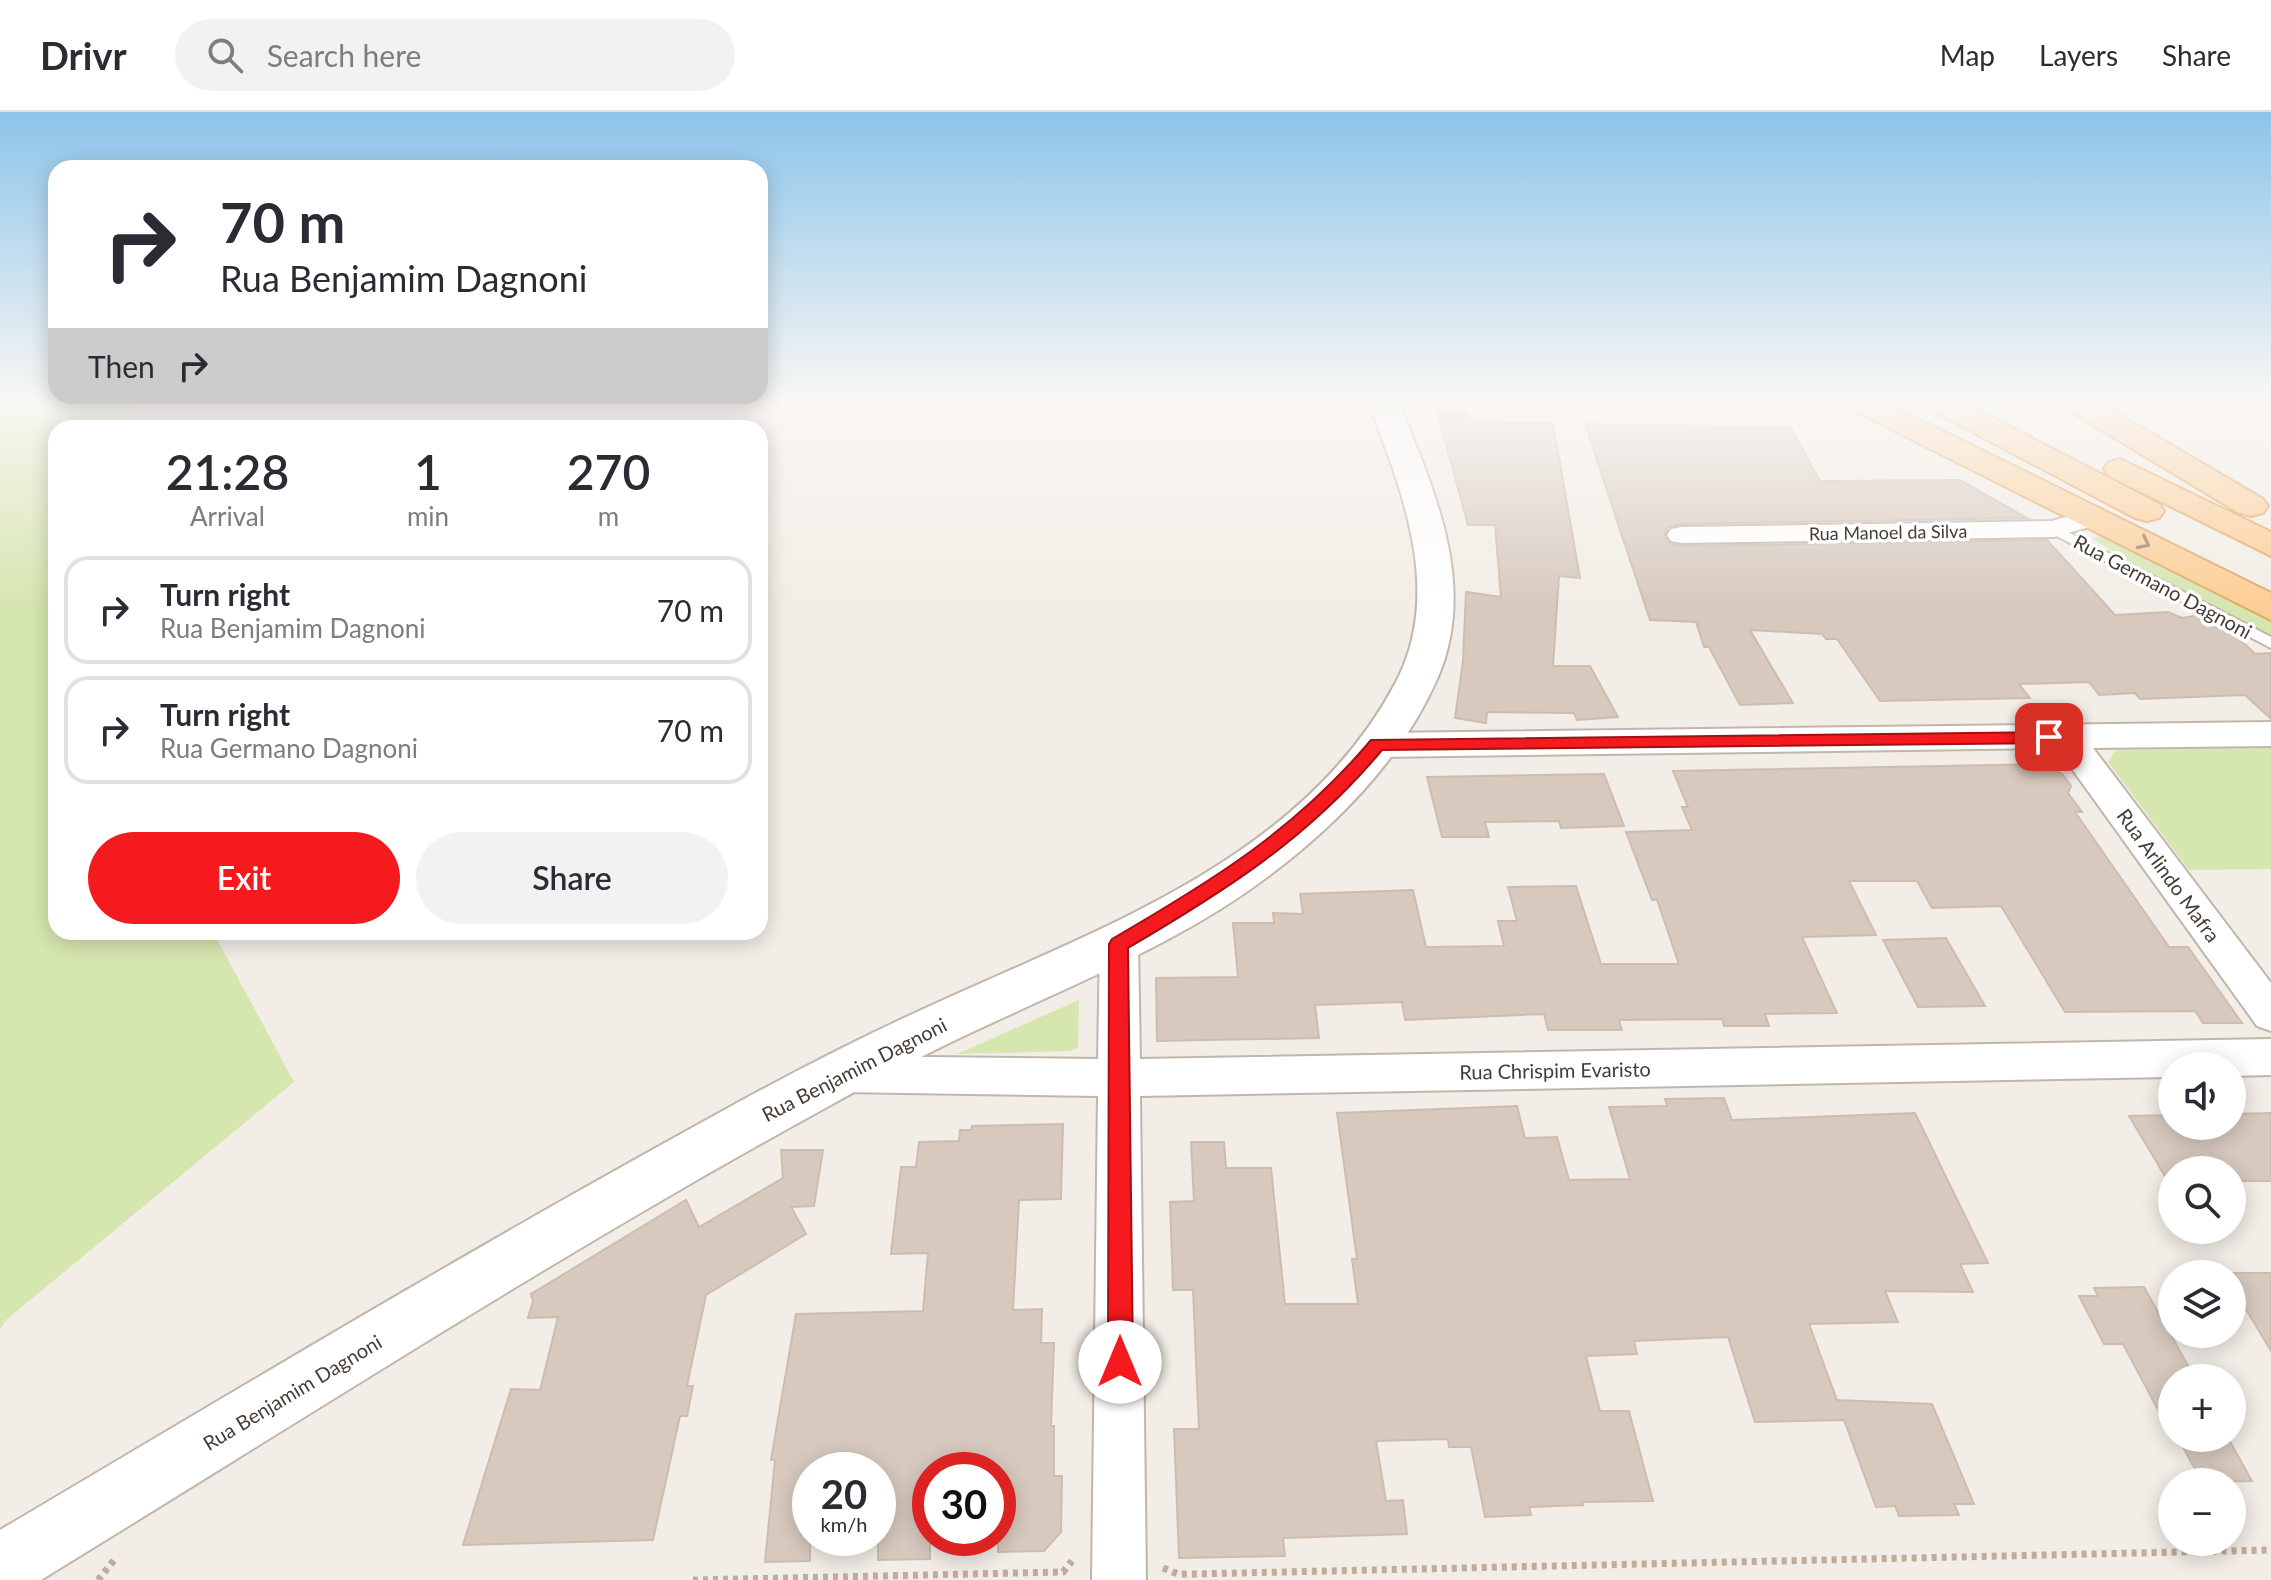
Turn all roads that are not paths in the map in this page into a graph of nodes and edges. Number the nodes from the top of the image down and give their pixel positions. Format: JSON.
{"nodes":[{"id":1,"x":1409,"y":470,"type":"edge"},
{"id":2,"x":1997,"y":470,"type":"edge"},
{"id":3,"x":2068,"y":470,"type":"edge"},
{"id":4,"x":2120,"y":470,"type":"edge"},
{"id":5,"x":2190,"y":470,"type":"edge"},
{"id":6,"x":2093,"y":517,"type":"junction"},
{"id":7,"x":2271,"y":517,"type":"edge"},
{"id":8,"x":2054,"y":529,"type":"junction"},
{"id":9,"x":1681,"y":535,"type":"dead end"},
{"id":10,"x":2271,"y":546,"type":"edge"},
{"id":11,"x":2271,"y":575,"type":"edge"},
{"id":12,"x":2271,"y":608,"type":"edge"},
{"id":13,"x":2271,"y":643,"type":"edge"},
{"id":14,"x":2271,"y":734,"type":"edge"},
{"id":15,"x":2067,"y":737,"type":"junction"},
{"id":16,"x":1377,"y":745,"type":"junction"},
{"id":17,"x":1119,"y":944,"type":"junction"},
{"id":18,"x":2271,"y":1014,"type":"edge"},
{"id":19,"x":2271,"y":1057,"type":"edge"},
{"id":20,"x":839,"y":1074,"type":"junction"},
{"id":21,"x":1121,"y":1078,"type":"junction"},
{"id":22,"x":0,"y":1567,"type":"edge"},
{"id":23,"x":1138,"y":1571,"type":"edge"}],
"edges":[{"from":1,"to":16,"type":"street","name":"Rua Benjamim Dagnoni"},
{"from":2,"to":6,"type":"main road"},
{"from":3,"to":11,"type":"main road"},
{"from":4,"to":10,"type":"main road"},
{"from":5,"to":7,"type":"main road"},
{"from":6,"to":8,"type":"street","name":"Rua Manoel da Silva"},
{"from":6,"to":12,"type":"main road","one_way":true},
{"from":8,"to":9,"type":"street","name":"Rua Manoel da Silva"},
{"from":8,"to":13,"type":"lane","name":"Rua Germano Dagnoni"},
{"from":14,"to":15,"type":"street"},
{"from":15,"to":16,"type":"street"},
{"from":15,"to":18,"type":"street","name":"Rua Arlindo Mafra"},
{"from":16,"to":17,"type":"street","name":"Rua Benjamim Dagnoni"},
{"from":17,"to":20,"type":"street","name":"Rua Benjamim Dagnoni"},
{"from":17,"to":21,"type":"street"},
{"from":19,"to":21,"type":"street","name":"Rua Chrispim Evaristo"},
{"from":20,"to":21,"type":"street","name":"Rua Chrispim Evaristo"},
{"from":20,"to":22,"type":"street","name":"Rua Benjamim Dagnoni"},
{"from":21,"to":23,"type":"street"}]}
